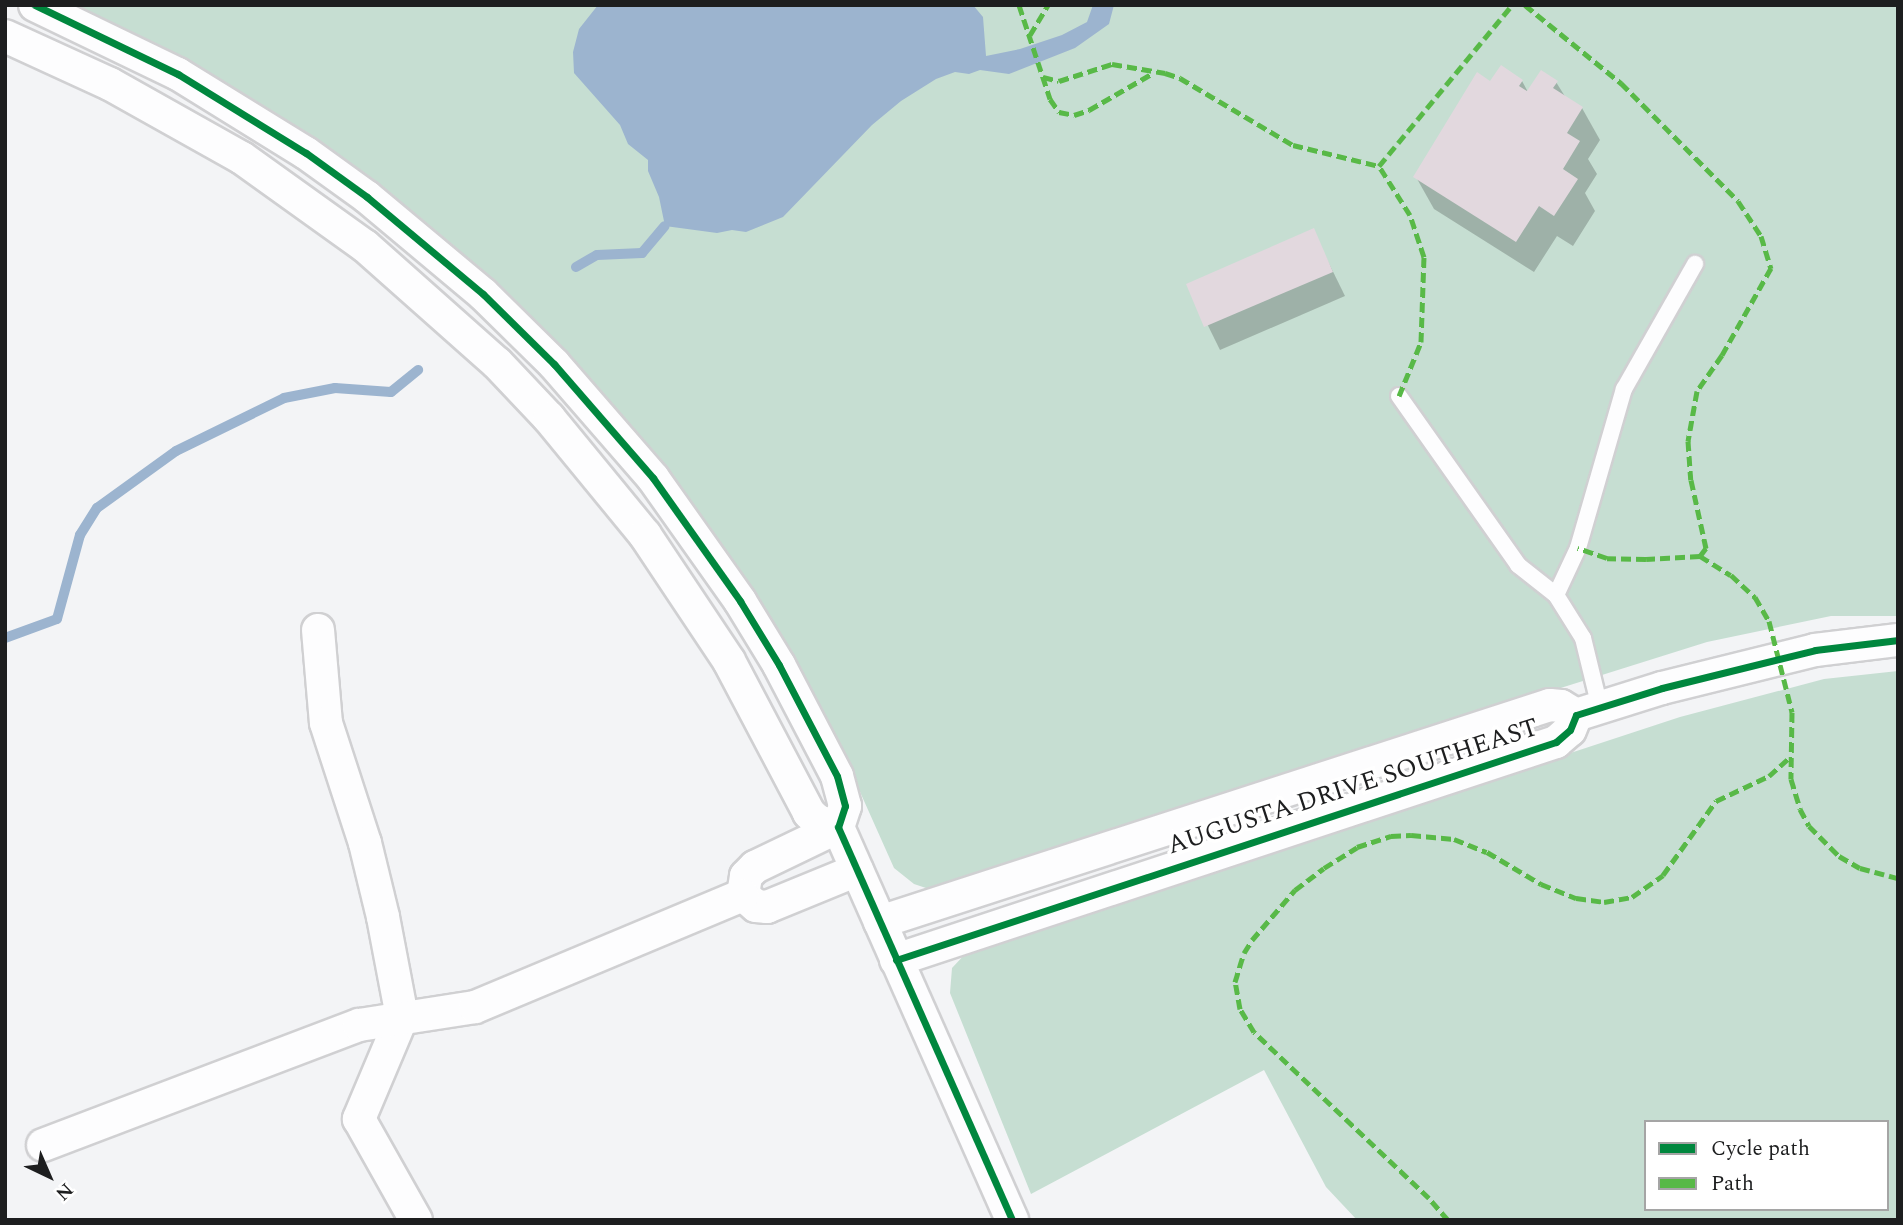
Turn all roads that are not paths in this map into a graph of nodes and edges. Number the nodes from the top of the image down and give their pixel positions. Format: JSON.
{"nodes":[{"id":1,"x":35,"y":5,"type":"edge"},
{"id":2,"x":5,"y":36,"type":"edge"},
{"id":3,"x":1695,"y":264,"type":"dead end"},
{"id":4,"x":1399,"y":397,"type":"dead end"},
{"id":5,"x":1556,"y":595,"type":"junction"},
{"id":6,"x":318,"y":630,"type":"dead end"},
{"id":7,"x":1898,"y":640,"type":"edge"},
{"id":8,"x":1588,"y":711,"type":"junction"},
{"id":9,"x":838,"y":827,"type":"junction"},
{"id":10,"x":857,"y":870,"type":"junction"},
{"id":11,"x":743,"y":895,"type":"junction"},
{"id":12,"x":880,"y":922,"type":"junction"},
{"id":13,"x":896,"y":960,"type":"junction"},
{"id":14,"x":402,"y":1017,"type":"junction"},
{"id":15,"x":44,"y":1144,"type":"dead end"},
{"id":16,"x":416,"y":1220,"type":"edge"},
{"id":17,"x":1012,"y":1220,"type":"edge"}],
"edges":[{"from":1,"to":9,"type":"street"},
{"from":2,"to":9,"type":"street"},
{"from":3,"to":5,"type":"lane"},
{"from":4,"to":5,"type":"lane"},
{"from":5,"to":8,"type":"lane"},
{"from":6,"to":14,"type":"street"},
{"from":7,"to":8,"type":"street"},
{"from":8,"to":12,"type":"street","name":"AUGUSTA DRIVE SOUTHEAST"},
{"from":8,"to":13,"type":"street","name":"AUGUSTA DRIVE SOUTHEAST"},
{"from":9,"to":10,"type":"street"},
{"from":9,"to":11,"type":"street"},
{"from":10,"to":11,"type":"street"},
{"from":10,"to":12,"type":"street"},
{"from":11,"to":14,"type":"street"},
{"from":12,"to":13,"type":"street"},
{"from":13,"to":17,"type":"street"},
{"from":14,"to":15,"type":"street"},
{"from":14,"to":16,"type":"street"}]}
